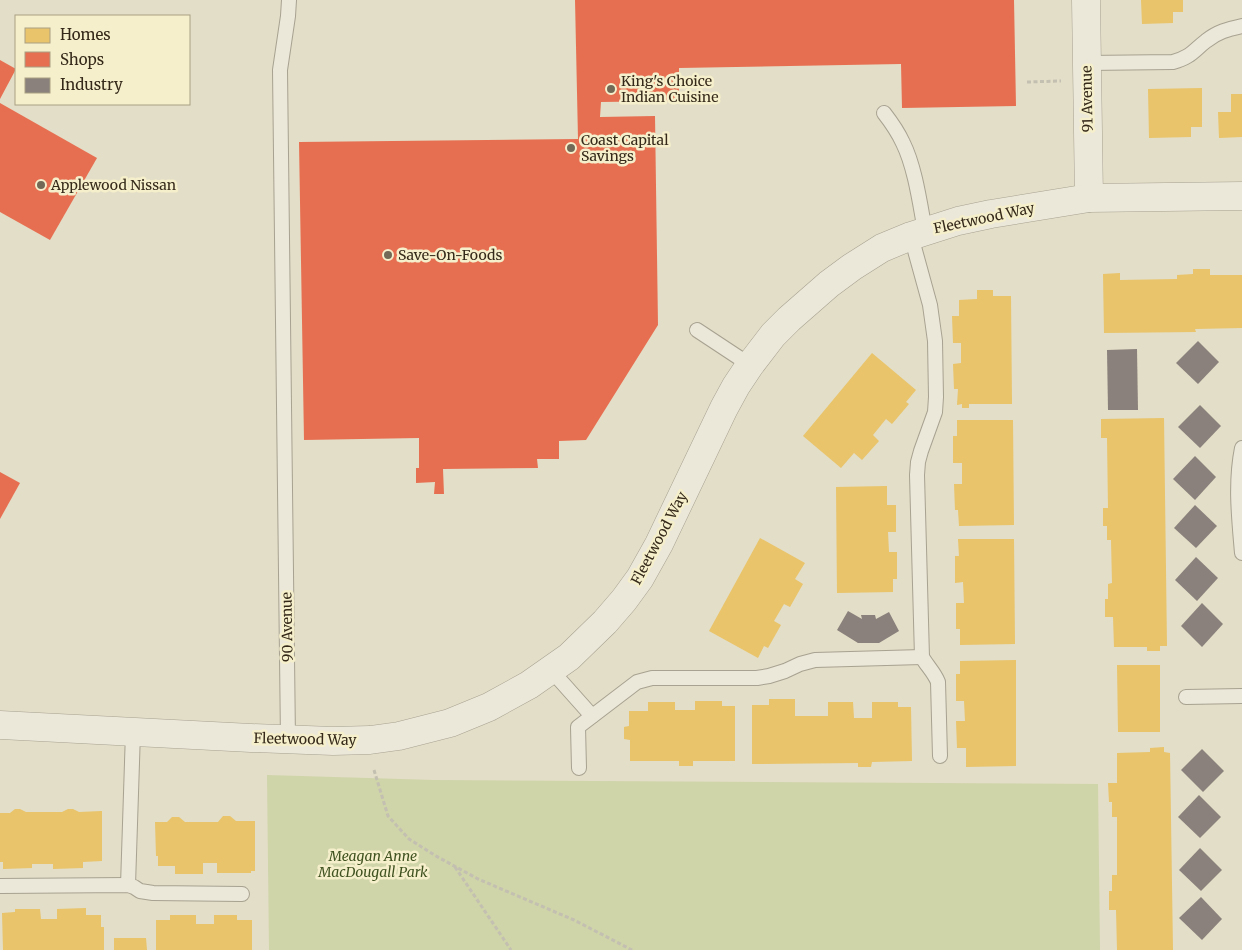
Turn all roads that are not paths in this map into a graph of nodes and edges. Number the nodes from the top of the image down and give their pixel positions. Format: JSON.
{"nodes":[{"id":1,"x":289,"y":0,"type":"edge"},
{"id":2,"x":1086,"y":0,"type":"edge"},
{"id":3,"x":1242,"y":26,"type":"edge"},
{"id":4,"x":1087,"y":63,"type":"junction"},
{"id":5,"x":884,"y":113,"type":"dead end"},
{"id":6,"x":1242,"y":196,"type":"edge"},
{"id":7,"x":1089,"y":198,"type":"junction"},
{"id":8,"x":918,"y":234,"type":"junction"},
{"id":9,"x":697,"y":330,"type":"dead end"},
{"id":10,"x":750,"y":365,"type":"junction"},
{"id":11,"x":1242,"y":448,"type":"edge"},
{"id":12,"x":1242,"y":553,"type":"edge"},
{"id":13,"x":922,"y":657,"type":"junction"},
{"id":14,"x":551,"y":670,"type":"junction"},
{"id":15,"x":1242,"y":696,"type":"edge"},
{"id":16,"x":1186,"y":697,"type":"dead end"},
{"id":17,"x":592,"y":716,"type":"junction"},
{"id":18,"x":0,"y":725,"type":"edge"},
{"id":19,"x":133,"y":732,"type":"junction"},
{"id":20,"x":288,"y":740,"type":"junction"},
{"id":21,"x":940,"y":756,"type":"dead end"},
{"id":22,"x":578,"y":768,"type":"dead end"},
{"id":23,"x":128,"y":885,"type":"junction"},
{"id":24,"x":0,"y":886,"type":"edge"},
{"id":25,"x":242,"y":894,"type":"dead end"}],
"edges":[{"from":1,"to":20,"type":"lane","name":"90 Avenue"},
{"from":2,"to":4,"type":"street","name":"91 Avenue"},
{"from":3,"to":4,"type":"lane"},
{"from":4,"to":7,"type":"street","name":"91 Avenue"},
{"from":5,"to":8,"type":"lane"},
{"from":6,"to":7,"type":"street","name":"Fleetwood Way"},
{"from":7,"to":8,"type":"street","name":"Fleetwood Way"},
{"from":8,"to":10,"type":"street","name":"Fleetwood Way"},
{"from":8,"to":13,"type":"lane"},
{"from":9,"to":10,"type":"lane"},
{"from":10,"to":14,"type":"street","name":"Fleetwood Way"},
{"from":11,"to":12,"type":"lane"},
{"from":13,"to":17,"type":"lane"},
{"from":13,"to":21,"type":"lane"},
{"from":14,"to":17,"type":"lane"},
{"from":14,"to":20,"type":"street","name":"Fleetwood Way"},
{"from":15,"to":16,"type":"lane"},
{"from":17,"to":22,"type":"lane"},
{"from":18,"to":19,"type":"street","name":"Fleetwood Way"},
{"from":19,"to":20,"type":"street","name":"Fleetwood Way"},
{"from":19,"to":23,"type":"lane"},
{"from":23,"to":24,"type":"lane"},
{"from":23,"to":25,"type":"lane"}]}
